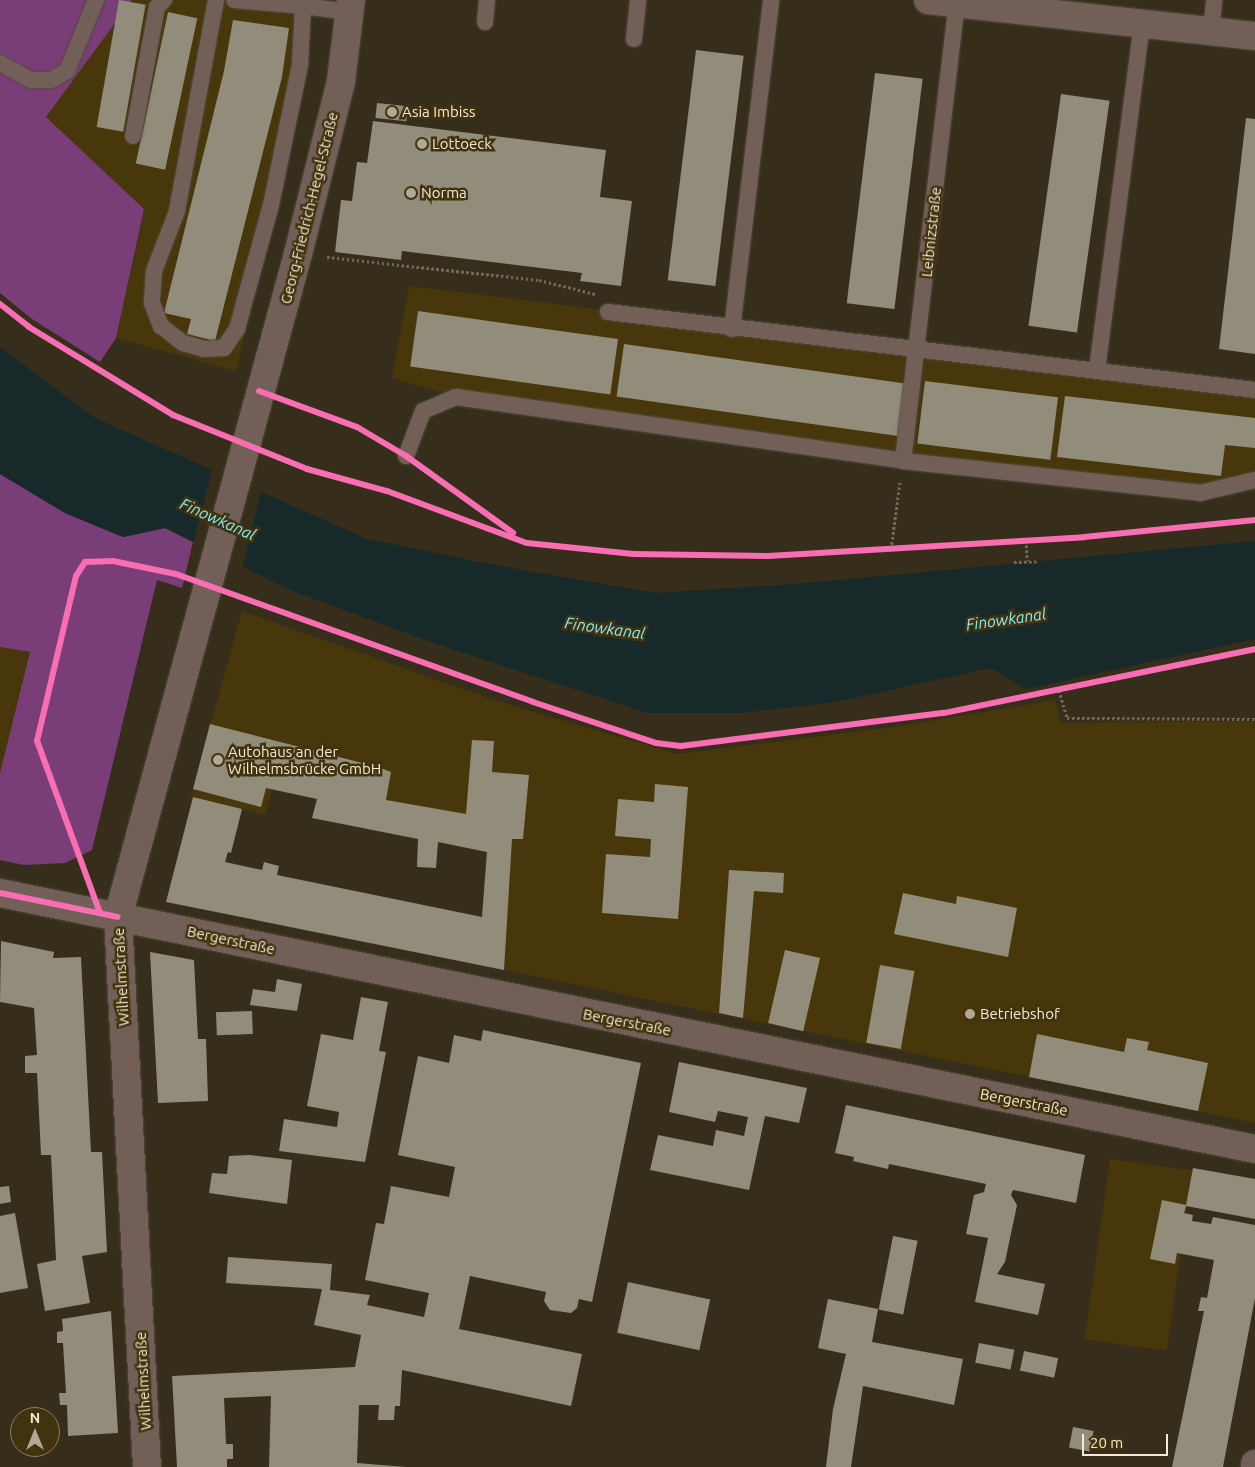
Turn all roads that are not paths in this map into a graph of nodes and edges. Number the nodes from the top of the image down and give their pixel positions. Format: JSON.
{"nodes":[{"id":1,"x":96,"y":0,"type":"edge"},
{"id":2,"x":164,"y":0,"type":"edge"},
{"id":3,"x":216,"y":0,"type":"edge"},
{"id":4,"x":234,"y":0,"type":"edge"},
{"id":5,"x":487,"y":0,"type":"edge"},
{"id":6,"x":638,"y":0,"type":"edge"},
{"id":7,"x":772,"y":0,"type":"edge"},
{"id":8,"x":928,"y":0,"type":"edge"},
{"id":9,"x":1214,"y":0,"type":"edge"},
{"id":10,"x":303,"y":3,"type":"edge"},
{"id":11,"x":956,"y":4,"type":"junction"},
{"id":12,"x":1012,"y":4,"type":"edge"},
{"id":13,"x":350,"y":6,"type":"edge"},
{"id":14,"x":485,"y":22,"type":"dead end"},
{"id":15,"x":1142,"y":23,"type":"junction"},
{"id":16,"x":1211,"y":31,"type":"junction"},
{"id":17,"x":1255,"y":36,"type":"edge"},
{"id":18,"x":634,"y":39,"type":"dead end"},
{"id":19,"x":0,"y":63,"type":"edge"},
{"id":20,"x":133,"y":136,"type":"dead end"},
{"id":21,"x":608,"y":312,"type":"dead end"},
{"id":22,"x":732,"y":329,"type":"junction"},
{"id":23,"x":918,"y":350,"type":"junction"},
{"id":24,"x":1097,"y":370,"type":"junction"},
{"id":25,"x":1255,"y":390,"type":"edge"},
{"id":26,"x":254,"y":414,"type":"joint"},
{"id":27,"x":406,"y":456,"type":"dead end"},
{"id":28,"x":903,"y":461,"type":"junction"},
{"id":29,"x":1255,"y":480,"type":"edge"},
{"id":30,"x":0,"y":893,"type":"edge"},
{"id":31,"x":118,"y":917,"type":"junction"},
{"id":32,"x":1255,"y":1149,"type":"edge"},
{"id":33,"x":146,"y":1467,"type":"edge"}],
"edges":[{"from":1,"to":19,"type":"lane"},
{"from":2,"to":20,"type":"lane"},
{"from":3,"to":10,"type":"lane"},
{"from":4,"to":10,"type":"lane"},
{"from":5,"to":14,"type":"lane"},
{"from":6,"to":18,"type":"lane"},
{"from":7,"to":22,"type":"lane"},
{"from":8,"to":11,"type":"street"},
{"from":9,"to":16,"type":"lane"},
{"from":10,"to":13,"type":"lane"},
{"from":11,"to":12,"type":"street"},
{"from":11,"to":23,"type":"lane","name":"Leibnizstraße"},
{"from":12,"to":15,"type":"street"},
{"from":13,"to":26,"type":"street","name":"Georg-Friedrich-Hegel-Straße"},
{"from":15,"to":16,"type":"street"},
{"from":15,"to":24,"type":"lane"},
{"from":16,"to":17,"type":"street"},
{"from":21,"to":22,"type":"lane"},
{"from":22,"to":23,"type":"lane"},
{"from":23,"to":24,"type":"lane"},
{"from":23,"to":28,"type":"lane","name":"Leibnizstraße"},
{"from":24,"to":25,"type":"lane"},
{"from":26,"to":31,"type":"street","name":"Wilhelmstraße"},
{"from":27,"to":28,"type":"lane"},
{"from":28,"to":29,"type":"lane"},
{"from":30,"to":31,"type":"street","name":"Bergerstraße"},
{"from":31,"to":32,"type":"street","name":"Bergerstraße"},
{"from":31,"to":33,"type":"street","name":"Wilhelmstraße"}]}
